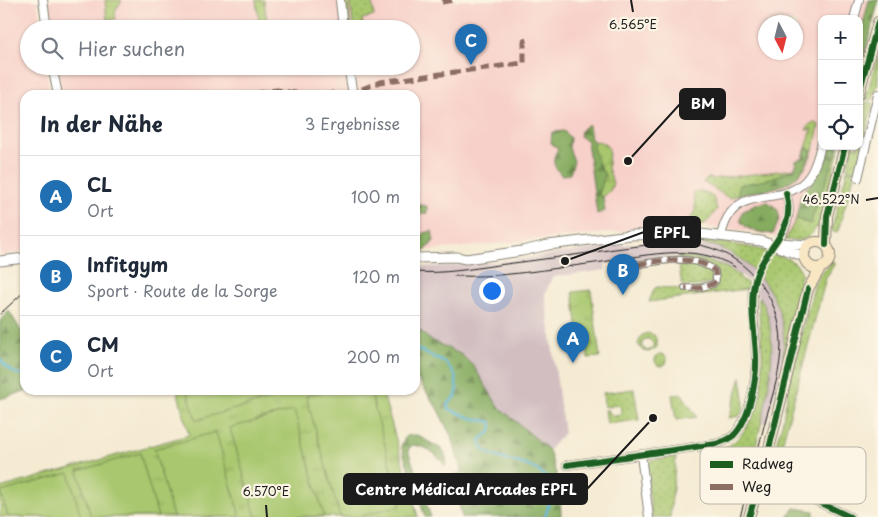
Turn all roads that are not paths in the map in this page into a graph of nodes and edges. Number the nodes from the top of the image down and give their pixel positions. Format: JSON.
{"nodes":[{"id":1,"x":44,"y":0,"type":"edge"},
{"id":2,"x":340,"y":0,"type":"edge"},
{"id":3,"x":859,"y":0,"type":"edge"},
{"id":4,"x":855,"y":15,"type":"edge"},
{"id":5,"x":46,"y":20,"type":"edge"},
{"id":6,"x":342,"y":20,"type":"edge"},
{"id":7,"x":878,"y":22,"type":"edge"},
{"id":8,"x":54,"y":75,"type":"edge"},
{"id":9,"x":349,"y":75,"type":"edge"},
{"id":10,"x":863,"y":78,"type":"edge"},
{"id":11,"x":57,"y":90,"type":"edge"},
{"id":12,"x":351,"y":90,"type":"edge"},
{"id":13,"x":878,"y":94,"type":"edge"},
{"id":14,"x":819,"y":150,"type":"edge"},
{"id":15,"x":844,"y":150,"type":"edge"},
{"id":16,"x":858,"y":178,"type":"dead end"},
{"id":17,"x":786,"y":193,"type":"junction"},
{"id":18,"x":827,"y":216,"type":"junction"},
{"id":19,"x":721,"y":236,"type":"junction"},
{"id":20,"x":779,"y":238,"type":"tunnel mouth"},
{"id":21,"x":769,"y":243,"type":"junction"},
{"id":22,"x":810,"y":243,"type":"junction"},
{"id":23,"x":826,"y":245,"type":"junction"},
{"id":24,"x":420,"y":258,"type":"edge"},
{"id":25,"x":20,"y":259,"type":"edge"},
{"id":26,"x":805,"y":260,"type":"junction"},
{"id":27,"x":0,"y":261,"type":"edge"},
{"id":28,"x":623,"y":267,"type":"dead end"},
{"id":29,"x":821,"y":267,"type":"junction"},
{"id":30,"x":686,"y":288,"type":"dead end"},
{"id":31,"x":753,"y":288,"type":"tunnel mouth"},
{"id":32,"x":808,"y":289,"type":"junction"},
{"id":33,"x":769,"y":447,"type":"edge"},
{"id":34,"x":641,"y":455,"type":"junction"},
{"id":35,"x":568,"y":465,"type":"dead end"},
{"id":36,"x":752,"y":504,"type":"edge"},
{"id":37,"x":821,"y":504,"type":"edge"},
{"id":38,"x":650,"y":517,"type":"edge"},
{"id":39,"x":749,"y":517,"type":"edge"},
{"id":40,"x":850,"y":517,"type":"edge"}],
"edges":[{"from":1,"to":5,"type":"street"},
{"from":2,"to":6,"type":"street"},
{"from":3,"to":4,"type":"street"},
{"from":7,"to":10,"type":"main road"},
{"from":8,"to":11,"type":"street"},
{"from":9,"to":12,"type":"street"},
{"from":13,"to":16,"type":"street"},
{"from":14,"to":17,"type":"street"},
{"from":15,"to":18,"type":"main road"},
{"from":17,"to":19,"type":"street"},
{"from":17,"to":20,"type":"street"},
{"from":18,"to":22,"type":"main road"},
{"from":18,"to":23,"type":"main road"},
{"from":19,"to":21,"type":"street"},
{"from":19,"to":24,"type":"street"},
{"from":21,"to":22,"type":"street"},
{"from":21,"to":26,"type":"street"},
{"from":22,"to":23,"type":"main road"},
{"from":22,"to":26,"type":"main road"},
{"from":23,"to":29,"type":"main road"},
{"from":25,"to":27,"type":"street"},
{"from":26,"to":29,"type":"main road"},
{"from":26,"to":32,"type":"main road"},
{"from":28,"to":30,"type":"street"},
{"from":29,"to":32,"type":"main road"},
{"from":31,"to":34,"type":"street"},
{"from":32,"to":33,"type":"main road"},
{"from":34,"to":35,"type":"street"},
{"from":34,"to":38,"type":"street"},
{"from":36,"to":39,"type":"main road"},
{"from":37,"to":40,"type":"street"}]}
